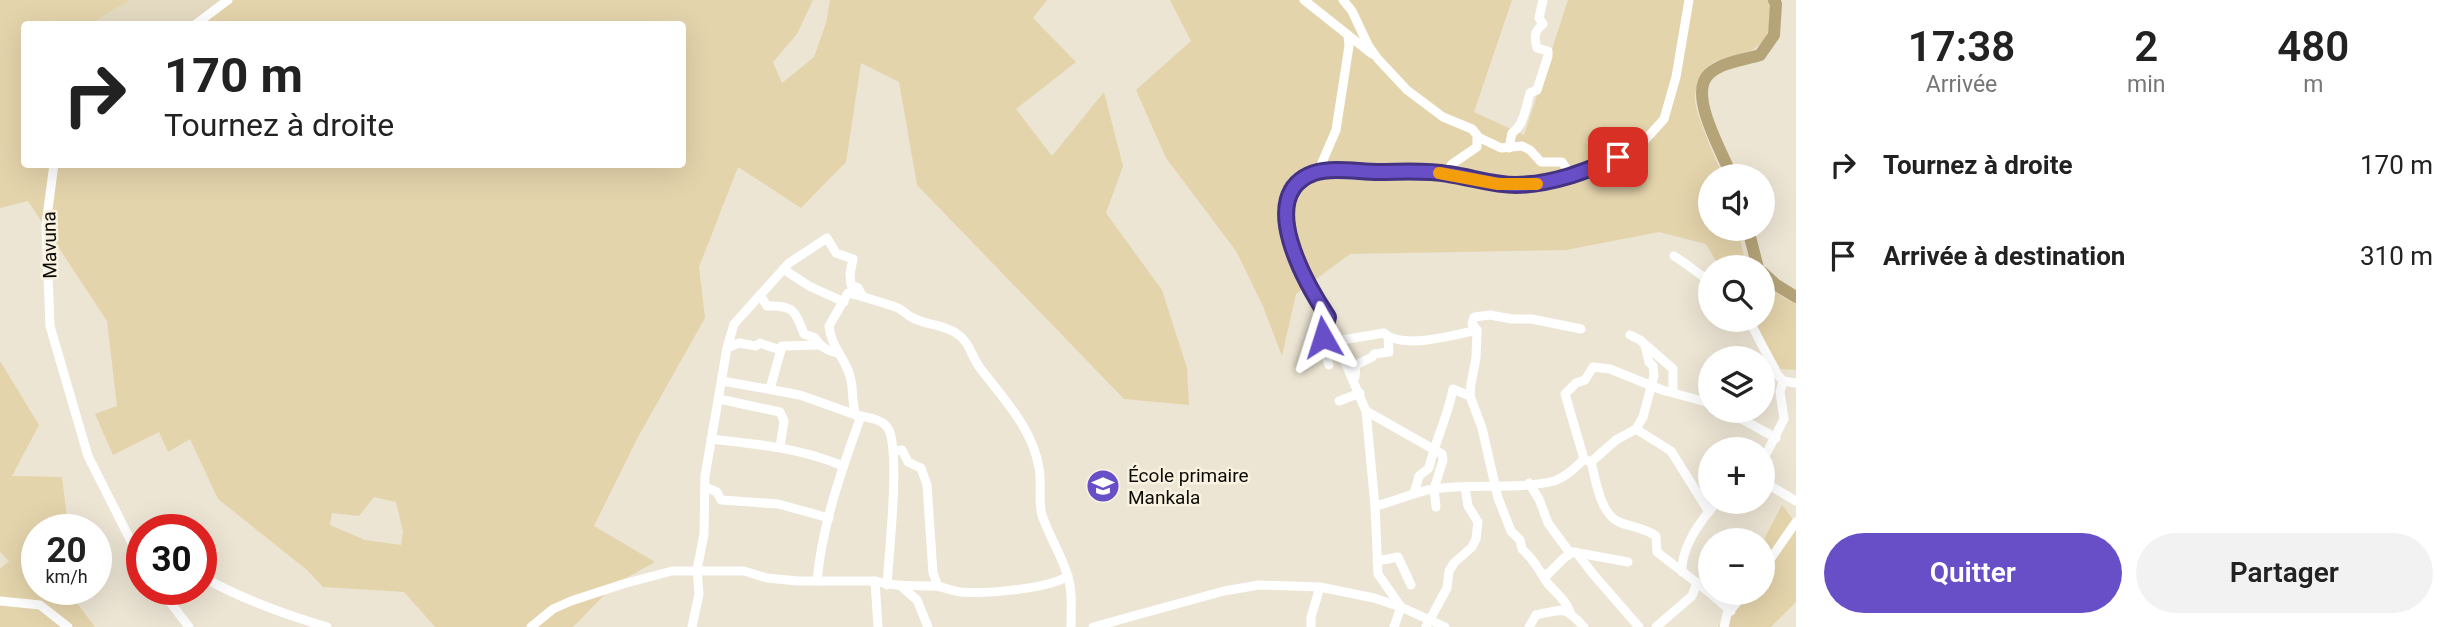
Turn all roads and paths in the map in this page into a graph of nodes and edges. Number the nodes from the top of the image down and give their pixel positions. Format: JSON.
{"nodes":[{"id":1,"x":228,"y":0,"type":"edge"},
{"id":2,"x":1304,"y":0,"type":"edge"},
{"id":3,"x":1343,"y":0,"type":"edge"},
{"id":4,"x":1543,"y":0,"type":"edge"},
{"id":5,"x":1689,"y":0,"type":"edge"},
{"id":6,"x":200,"y":21,"type":"edge"},
{"id":7,"x":1348,"y":35,"type":"junction"},
{"id":8,"x":1378,"y":59,"type":"junction"},
{"id":9,"x":1478,"y":137,"type":"junction"},
{"id":10,"x":1508,"y":148,"type":"junction"},
{"id":11,"x":53,"y":168,"type":"edge"},
{"id":12,"x":1318,"y":172,"type":"junction"},
{"id":13,"x":1446,"y":173,"type":"junction"},
{"id":14,"x":1573,"y":176,"type":"junction"},
{"id":15,"x":1674,"y":256,"type":"dead end"},
{"id":16,"x":783,"y":269,"type":"junction"},
{"id":17,"x":1698,"y":273,"type":"edge"},
{"id":18,"x":760,"y":295,"type":"junction"},
{"id":19,"x":866,"y":298,"type":"junction"},
{"id":20,"x":844,"y":302,"type":"junction"},
{"id":21,"x":1328,"y":317,"type":"junction"},
{"id":22,"x":1581,"y":329,"type":"dead end"},
{"id":23,"x":1477,"y":330,"type":"junction"},
{"id":24,"x":1755,"y":332,"type":"edge"},
{"id":25,"x":1630,"y":335,"type":"dead end"},
{"id":26,"x":1388,"y":337,"type":"junction"},
{"id":27,"x":1335,"y":341,"type":"junction"},
{"id":28,"x":819,"y":345,"type":"junction"},
{"id":29,"x":1645,"y":346,"type":"junction"},
{"id":30,"x":727,"y":348,"type":"junction"},
{"id":31,"x":780,"y":350,"type":"junction"},
{"id":32,"x":837,"y":353,"type":"junction"},
{"id":33,"x":1329,"y":365,"type":"dead end"},
{"id":34,"x":722,"y":381,"type":"junction"},
{"id":35,"x":1783,"y":381,"type":"junction"},
{"id":36,"x":1355,"y":382,"type":"junction"},
{"id":37,"x":1796,"y":383,"type":"edge"},
{"id":38,"x":1652,"y":385,"type":"junction"},
{"id":39,"x":770,"y":388,"type":"junction"},
{"id":40,"x":1673,"y":391,"type":"junction"},
{"id":41,"x":1360,"y":393,"type":"junction"},
{"id":42,"x":1471,"y":396,"type":"junction"},
{"id":43,"x":719,"y":399,"type":"junction"},
{"id":44,"x":1698,"y":399,"type":"edge"},
{"id":45,"x":1339,"y":401,"type":"dead end"},
{"id":46,"x":1366,"y":411,"type":"junction"},
{"id":47,"x":858,"y":415,"type":"junction"},
{"id":48,"x":1749,"y":423,"type":"edge"},
{"id":49,"x":1636,"y":429,"type":"junction"},
{"id":50,"x":1776,"y":438,"type":"joint"},
{"id":51,"x":711,"y":439,"type":"junction"},
{"id":52,"x":780,"y":447,"type":"junction"},
{"id":53,"x":1433,"y":449,"type":"junction"},
{"id":54,"x":894,"y":451,"type":"junction"},
{"id":55,"x":1588,"y":461,"type":"junction"},
{"id":56,"x":843,"y":466,"type":"junction"},
{"id":57,"x":1529,"y":483,"type":"junction"},
{"id":58,"x":1495,"y":485,"type":"junction"},
{"id":59,"x":705,"y":487,"type":"junction"},
{"id":60,"x":1465,"y":487,"type":"junction"},
{"id":61,"x":1434,"y":489,"type":"junction"},
{"id":62,"x":1775,"y":489,"type":"edge"},
{"id":63,"x":1414,"y":494,"type":"junction"},
{"id":64,"x":1698,"y":494,"type":"edge"},
{"id":65,"x":1796,"y":501,"type":"edge"},
{"id":66,"x":1376,"y":506,"type":"junction"},
{"id":67,"x":1436,"y":507,"type":"dead end"},
{"id":68,"x":1707,"y":514,"type":"edge"},
{"id":69,"x":830,"y":517,"type":"junction"},
{"id":70,"x":1794,"y":528,"type":"edge"},
{"id":71,"x":126,"y":531,"type":"edge"},
{"id":72,"x":1573,"y":552,"type":"junction"},
{"id":73,"x":1775,"y":554,"type":"edge"},
{"id":74,"x":1377,"y":561,"type":"junction"},
{"id":75,"x":1628,"y":562,"type":"dead end"},
{"id":76,"x":697,"y":570,"type":"junction"},
{"id":77,"x":1682,"y":572,"type":"junction"},
{"id":78,"x":1541,"y":573,"type":"junction"},
{"id":79,"x":1068,"y":576,"type":"junction"},
{"id":80,"x":817,"y":581,"type":"junction"},
{"id":81,"x":875,"y":581,"type":"junction"},
{"id":82,"x":1381,"y":581,"type":"junction"},
{"id":83,"x":1696,"y":582,"type":"joint"},
{"id":84,"x":887,"y":584,"type":"junction"},
{"id":85,"x":217,"y":585,"type":"edge"},
{"id":86,"x":1411,"y":585,"type":"dead end"},
{"id":87,"x":901,"y":586,"type":"junction"},
{"id":88,"x":938,"y":586,"type":"junction"},
{"id":89,"x":1320,"y":587,"type":"junction"},
{"id":90,"x":1374,"y":598,"type":"junction"},
{"id":91,"x":0,"y":601,"type":"edge"},
{"id":92,"x":172,"y":605,"type":"edge"},
{"id":93,"x":1723,"y":605,"type":"edge"},
{"id":94,"x":1729,"y":605,"type":"edge"},
{"id":95,"x":1734,"y":605,"type":"edge"},
{"id":96,"x":1401,"y":607,"type":"junction"},
{"id":97,"x":1729,"y":610,"type":"junction"},
{"id":98,"x":1570,"y":612,"type":"junction"},
{"id":99,"x":1428,"y":623,"type":"edge"},
{"id":100,"x":68,"y":627,"type":"edge"},
{"id":101,"x":189,"y":627,"type":"edge"},
{"id":102,"x":327,"y":627,"type":"edge"},
{"id":103,"x":531,"y":627,"type":"edge"},
{"id":104,"x":692,"y":627,"type":"edge"},
{"id":105,"x":878,"y":627,"type":"edge"},
{"id":106,"x":928,"y":627,"type":"edge"},
{"id":107,"x":1071,"y":627,"type":"edge"},
{"id":108,"x":1093,"y":627,"type":"edge"},
{"id":109,"x":1311,"y":627,"type":"edge"},
{"id":110,"x":1394,"y":627,"type":"edge"},
{"id":111,"x":1445,"y":627,"type":"edge"},
{"id":112,"x":1529,"y":627,"type":"edge"},
{"id":113,"x":1584,"y":627,"type":"edge"},
{"id":114,"x":1639,"y":627,"type":"edge"},
{"id":115,"x":1656,"y":627,"type":"edge"},
{"id":116,"x":1724,"y":627,"type":"edge"}],
"edges":[{"from":1,"to":6,"type":"street"},
{"from":2,"to":7,"type":"street"},
{"from":3,"to":8,"type":"street"},
{"from":4,"to":10,"type":"street"},
{"from":5,"to":14,"type":"street"},
{"from":7,"to":8,"type":"street"},
{"from":7,"to":12,"type":"street"},
{"from":8,"to":9,"type":"street"},
{"from":9,"to":10,"type":"street"},
{"from":9,"to":13,"type":"street"},
{"from":10,"to":14,"type":"street"},
{"from":11,"to":71,"type":"street","name":"Mavuna"},
{"from":12,"to":13,"type":"street"},
{"from":12,"to":21,"type":"street"},
{"from":13,"to":14,"type":"street"},
{"from":15,"to":17,"type":"street"},
{"from":16,"to":18,"type":"street"},
{"from":16,"to":19,"type":"street"},
{"from":16,"to":20,"type":"street"},
{"from":18,"to":28,"type":"street"},
{"from":18,"to":30,"type":"street"},
{"from":19,"to":20,"type":"street"},
{"from":19,"to":79,"type":"street"},
{"from":20,"to":32,"type":"street"},
{"from":21,"to":27,"type":"street"},
{"from":21,"to":33,"type":"street"},
{"from":22,"to":23,"type":"street"},
{"from":23,"to":26,"type":"street"},
{"from":23,"to":42,"type":"street"},
{"from":24,"to":35,"type":"street"},
{"from":25,"to":29,"type":"street"},
{"from":26,"to":27,"type":"street"},
{"from":26,"to":36,"type":"street"},
{"from":27,"to":36,"type":"street"},
{"from":28,"to":31,"type":"street"},
{"from":28,"to":32,"type":"street"},
{"from":29,"to":38,"type":"street"},
{"from":29,"to":40,"type":"street"},
{"from":30,"to":31,"type":"street"},
{"from":30,"to":34,"type":"street"},
{"from":31,"to":39,"type":"street"},
{"from":32,"to":47,"type":"street"},
{"from":34,"to":39,"type":"street"},
{"from":34,"to":43,"type":"street"},
{"from":35,"to":37,"type":"street"},
{"from":35,"to":50,"type":"street"},
{"from":36,"to":41,"type":"street"},
{"from":38,"to":40,"type":"street"},
{"from":38,"to":49,"type":"street"},
{"from":38,"to":55,"type":"street"},
{"from":39,"to":47,"type":"street"},
{"from":40,"to":44,"type":"street"},
{"from":41,"to":45,"type":"street"},
{"from":41,"to":46,"type":"street"},
{"from":42,"to":53,"type":"street"},
{"from":42,"to":58,"type":"street"},
{"from":43,"to":51,"type":"street"},
{"from":43,"to":52,"type":"street"},
{"from":46,"to":53,"type":"street"},
{"from":46,"to":66,"type":"street"},
{"from":47,"to":54,"type":"street"},
{"from":47,"to":56,"type":"street"},
{"from":48,"to":50,"type":"street"},
{"from":49,"to":55,"type":"street"},
{"from":49,"to":64,"type":"street"},
{"from":51,"to":52,"type":"street"},
{"from":51,"to":59,"type":"street"},
{"from":52,"to":56,"type":"street"},
{"from":53,"to":61,"type":"street"},
{"from":53,"to":63,"type":"street"},
{"from":54,"to":84,"type":"street"},
{"from":54,"to":88,"type":"street"},
{"from":55,"to":57,"type":"street"},
{"from":55,"to":77,"type":"street"},
{"from":56,"to":69,"type":"street"},
{"from":57,"to":58,"type":"street"},
{"from":57,"to":72,"type":"street"},
{"from":58,"to":60,"type":"street"},
{"from":58,"to":78,"type":"street"},
{"from":59,"to":69,"type":"street"},
{"from":59,"to":76,"type":"street"},
{"from":60,"to":61,"type":"street"},
{"from":60,"to":99,"type":"street"},
{"from":61,"to":63,"type":"street"},
{"from":61,"to":67,"type":"street"},
{"from":62,"to":65,"type":"street"},
{"from":63,"to":66,"type":"street"},
{"from":66,"to":74,"type":"street"},
{"from":68,"to":77,"type":"street"},
{"from":69,"to":80,"type":"street"},
{"from":70,"to":73,"type":"street"},
{"from":72,"to":75,"type":"street"},
{"from":72,"to":78,"type":"street"},
{"from":72,"to":114,"type":"street"},
{"from":74,"to":82,"type":"street"},
{"from":74,"to":86,"type":"street"},
{"from":76,"to":80,"type":"street"},
{"from":76,"to":103,"type":"street"},
{"from":76,"to":104,"type":"street"},
{"from":77,"to":83,"type":"street"},
{"from":78,"to":98,"type":"street"},
{"from":79,"to":88,"type":"street"},
{"from":79,"to":107,"type":"street"},
{"from":80,"to":81,"type":"street"},
{"from":81,"to":84,"type":"street"},
{"from":81,"to":105,"type":"street"},
{"from":82,"to":90,"type":"street"},
{"from":82,"to":96,"type":"street"},
{"from":83,"to":115,"type":"street"},
{"from":84,"to":87,"type":"street"},
{"from":85,"to":102,"type":"street"},
{"from":87,"to":88,"type":"street"},
{"from":87,"to":106,"type":"street"},
{"from":89,"to":90,"type":"street"},
{"from":89,"to":108,"type":"street"},
{"from":89,"to":109,"type":"street"},
{"from":90,"to":96,"type":"street"},
{"from":91,"to":100,"type":"street"},
{"from":92,"to":101,"type":"street"},
{"from":93,"to":97,"type":"street"},
{"from":94,"to":97,"type":"street"},
{"from":95,"to":97,"type":"street"},
{"from":96,"to":99,"type":"street"},
{"from":96,"to":110,"type":"street"},
{"from":97,"to":116,"type":"street"},
{"from":98,"to":112,"type":"street"},
{"from":98,"to":113,"type":"street"},
{"from":99,"to":111,"type":"street"}]}
